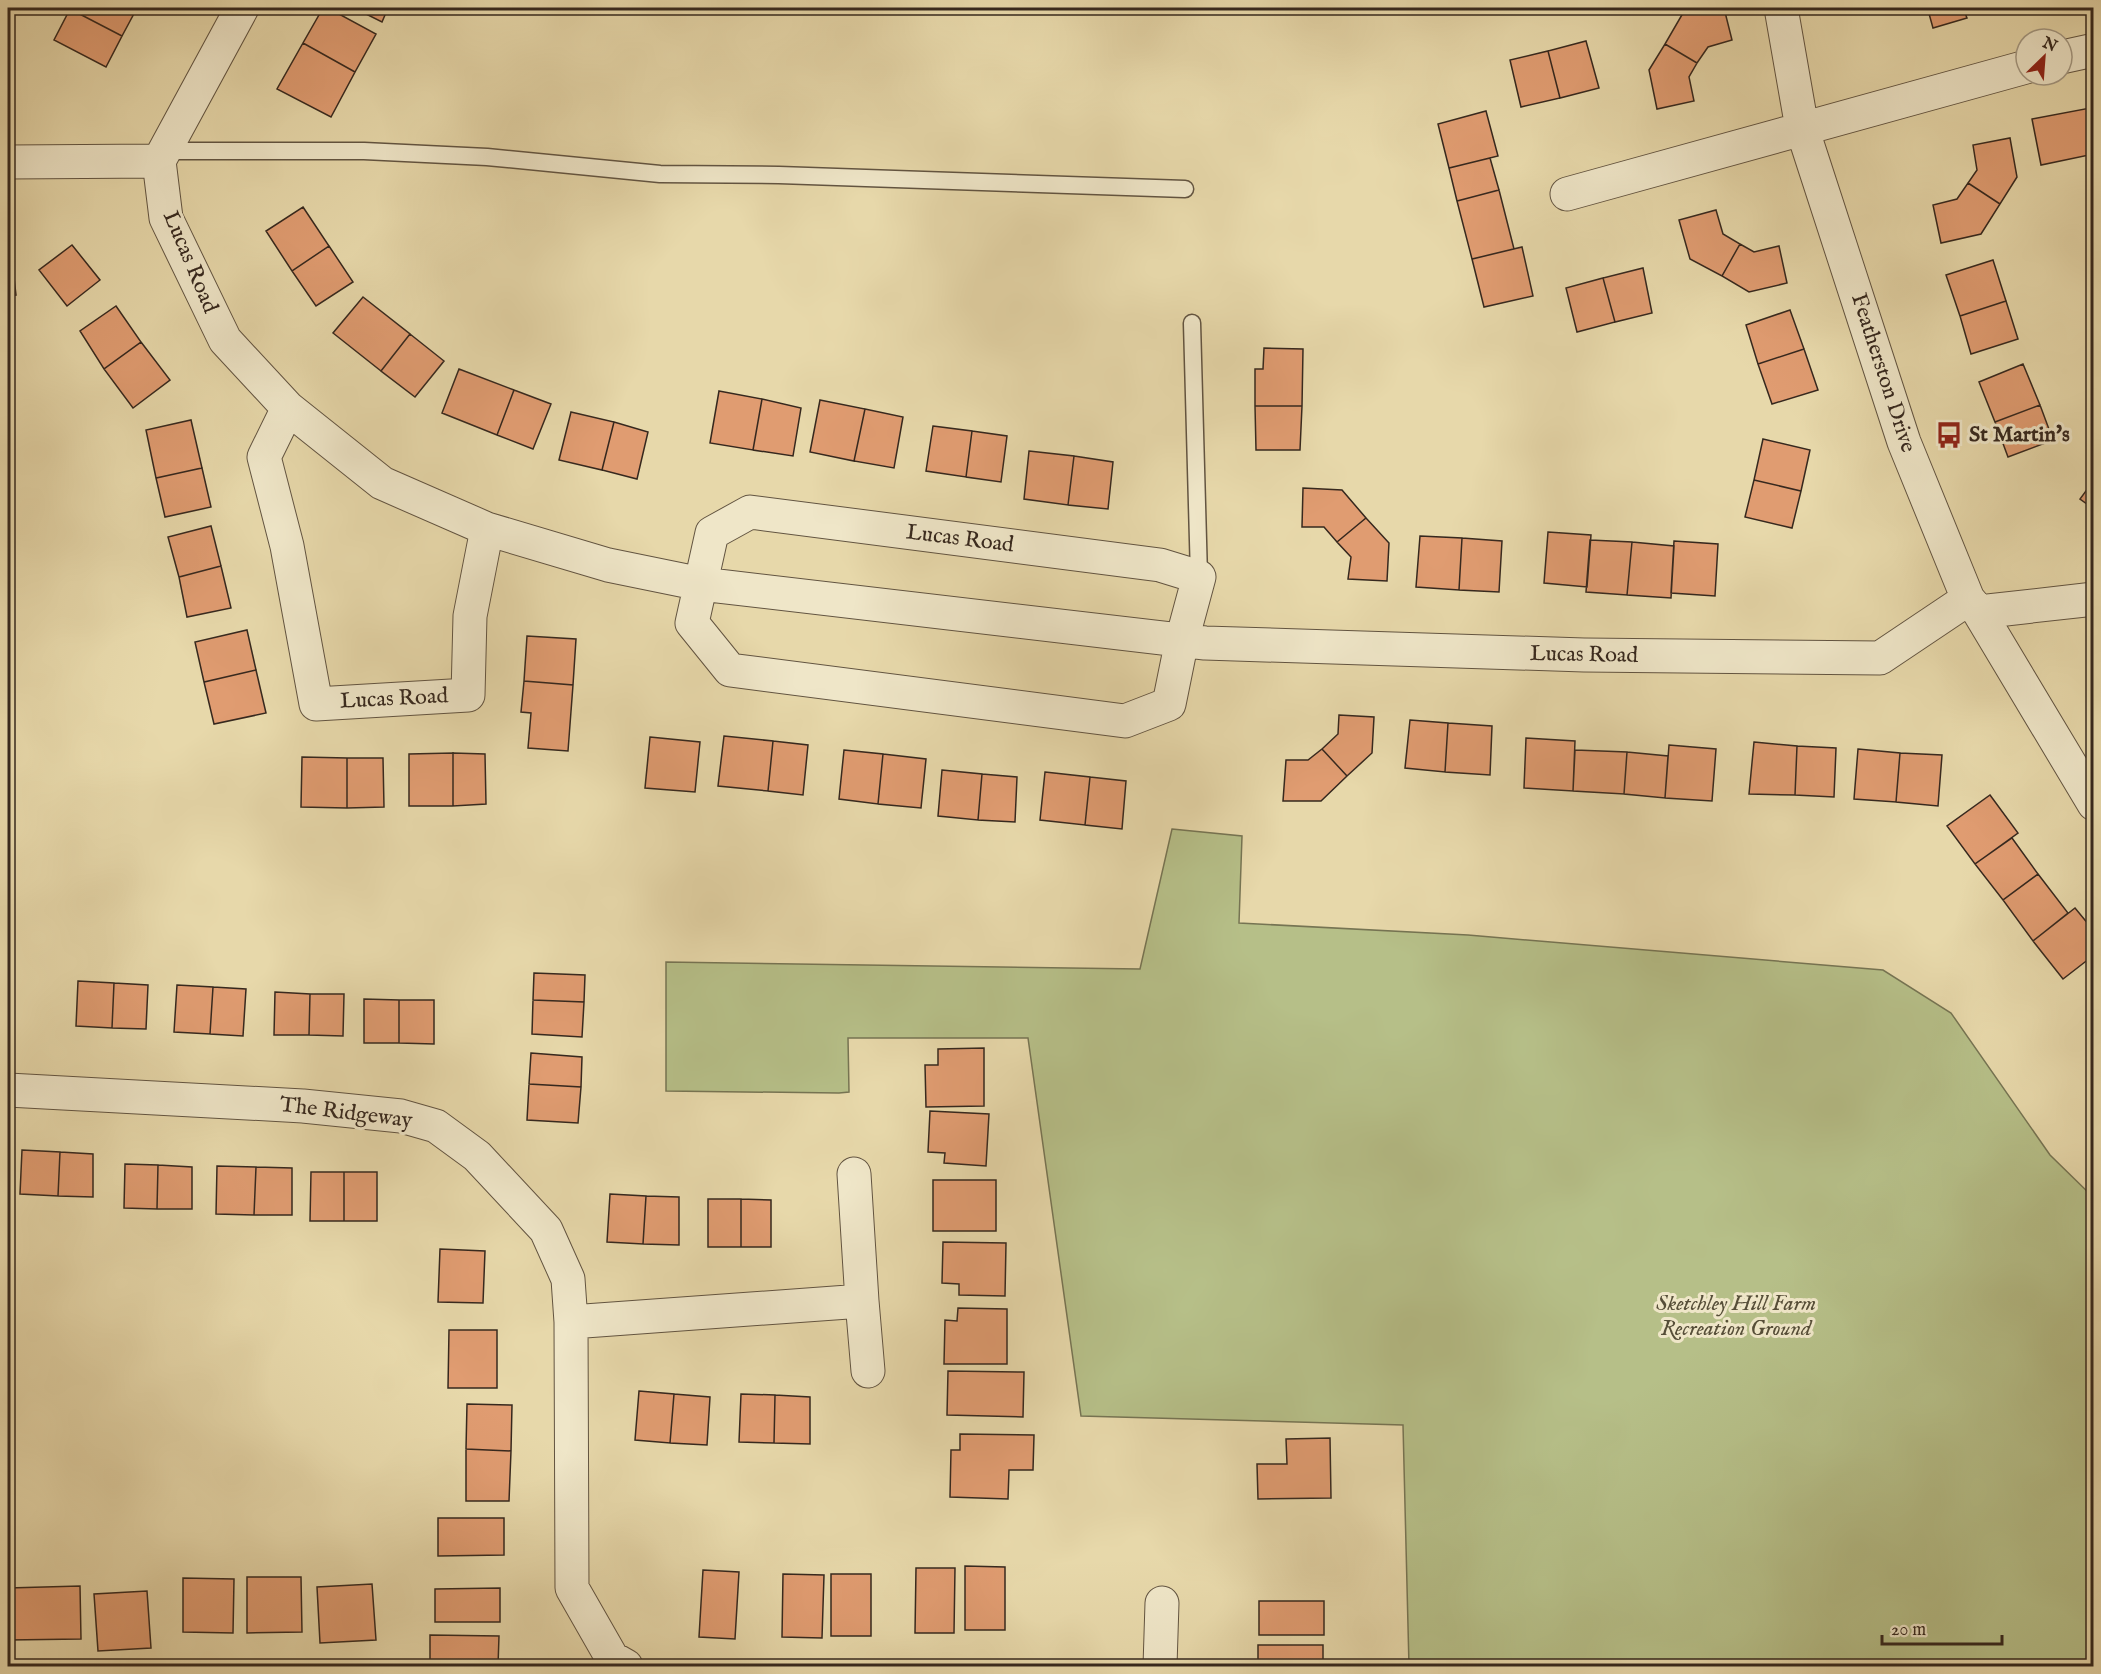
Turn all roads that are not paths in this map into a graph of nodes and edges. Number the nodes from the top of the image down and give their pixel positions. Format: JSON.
{"nodes":[{"id":1,"x":242,"y":8,"type":"edge"},
{"id":2,"x":1781,"y":8,"type":"edge"},
{"id":3,"x":2014,"y":70,"type":"edge"},
{"id":4,"x":1802,"y":128,"type":"junction"},
{"id":5,"x":161,"y":156,"type":"junction"},
{"id":6,"x":8,"y":162,"type":"edge"},
{"id":7,"x":1185,"y":189,"type":"dead end"},
{"id":8,"x":1567,"y":194,"type":"dead end"},
{"id":9,"x":1192,"y":323,"type":"dead end"},
{"id":10,"x":288,"y":408,"type":"junction"},
{"id":11,"x":487,"y":529,"type":"junction"},
{"id":12,"x":1199,"y":577,"type":"junction"},
{"id":13,"x":701,"y":584,"type":"junction"},
{"id":14,"x":2094,"y":599,"type":"edge"},
{"id":15,"x":1974,"y":606,"type":"junction"},
{"id":16,"x":1182,"y":640,"type":"junction"},
{"id":17,"x":2094,"y":804,"type":"edge"},
{"id":18,"x":8,"y":1090,"type":"edge"},
{"id":19,"x":854,"y":1174,"type":"dead end"},
{"id":20,"x":862,"y":1301,"type":"junction"},
{"id":21,"x":571,"y":1322,"type":"junction"},
{"id":22,"x":868,"y":1371,"type":"dead end"},
{"id":23,"x":1162,"y":1603,"type":"dead end"},
{"id":24,"x":626,"y":1666,"type":"edge"},
{"id":25,"x":1160,"y":1666,"type":"edge"}],
"edges":[{"from":1,"to":5,"type":"street"},
{"from":2,"to":4,"type":"street","name":"Featherston Drive"},
{"from":3,"to":4,"type":"street"},
{"from":4,"to":8,"type":"street"},
{"from":4,"to":15,"type":"street","name":"Featherston Drive"},
{"from":5,"to":6,"type":"street"},
{"from":5,"to":7,"type":"lane"},
{"from":5,"to":10,"type":"street","name":"Lucas Road"},
{"from":9,"to":12,"type":"lane"},
{"from":10,"to":11,"type":"street","name":"Lucas Road"},
{"from":10,"to":11,"type":"street","name":"Lucas Road"},
{"from":11,"to":13,"type":"street","name":"Lucas Road"},
{"from":12,"to":13,"type":"street","name":"Lucas Road"},
{"from":12,"to":16,"type":"street","name":"Lucas Road"},
{"from":13,"to":16,"type":"street","name":"Lucas Road"},
{"from":13,"to":16,"type":"street","name":"Lucas Road"},
{"from":14,"to":15,"type":"street"},
{"from":15,"to":16,"type":"street","name":"Lucas Road"},
{"from":15,"to":17,"type":"street","name":"Featherston Drive"},
{"from":18,"to":21,"type":"street","name":"The Ridgeway"},
{"from":19,"to":20,"type":"street"},
{"from":20,"to":21,"type":"street"},
{"from":20,"to":22,"type":"street"},
{"from":21,"to":24,"type":"street","name":"The Ridgeway"},
{"from":23,"to":25,"type":"street"}]}
